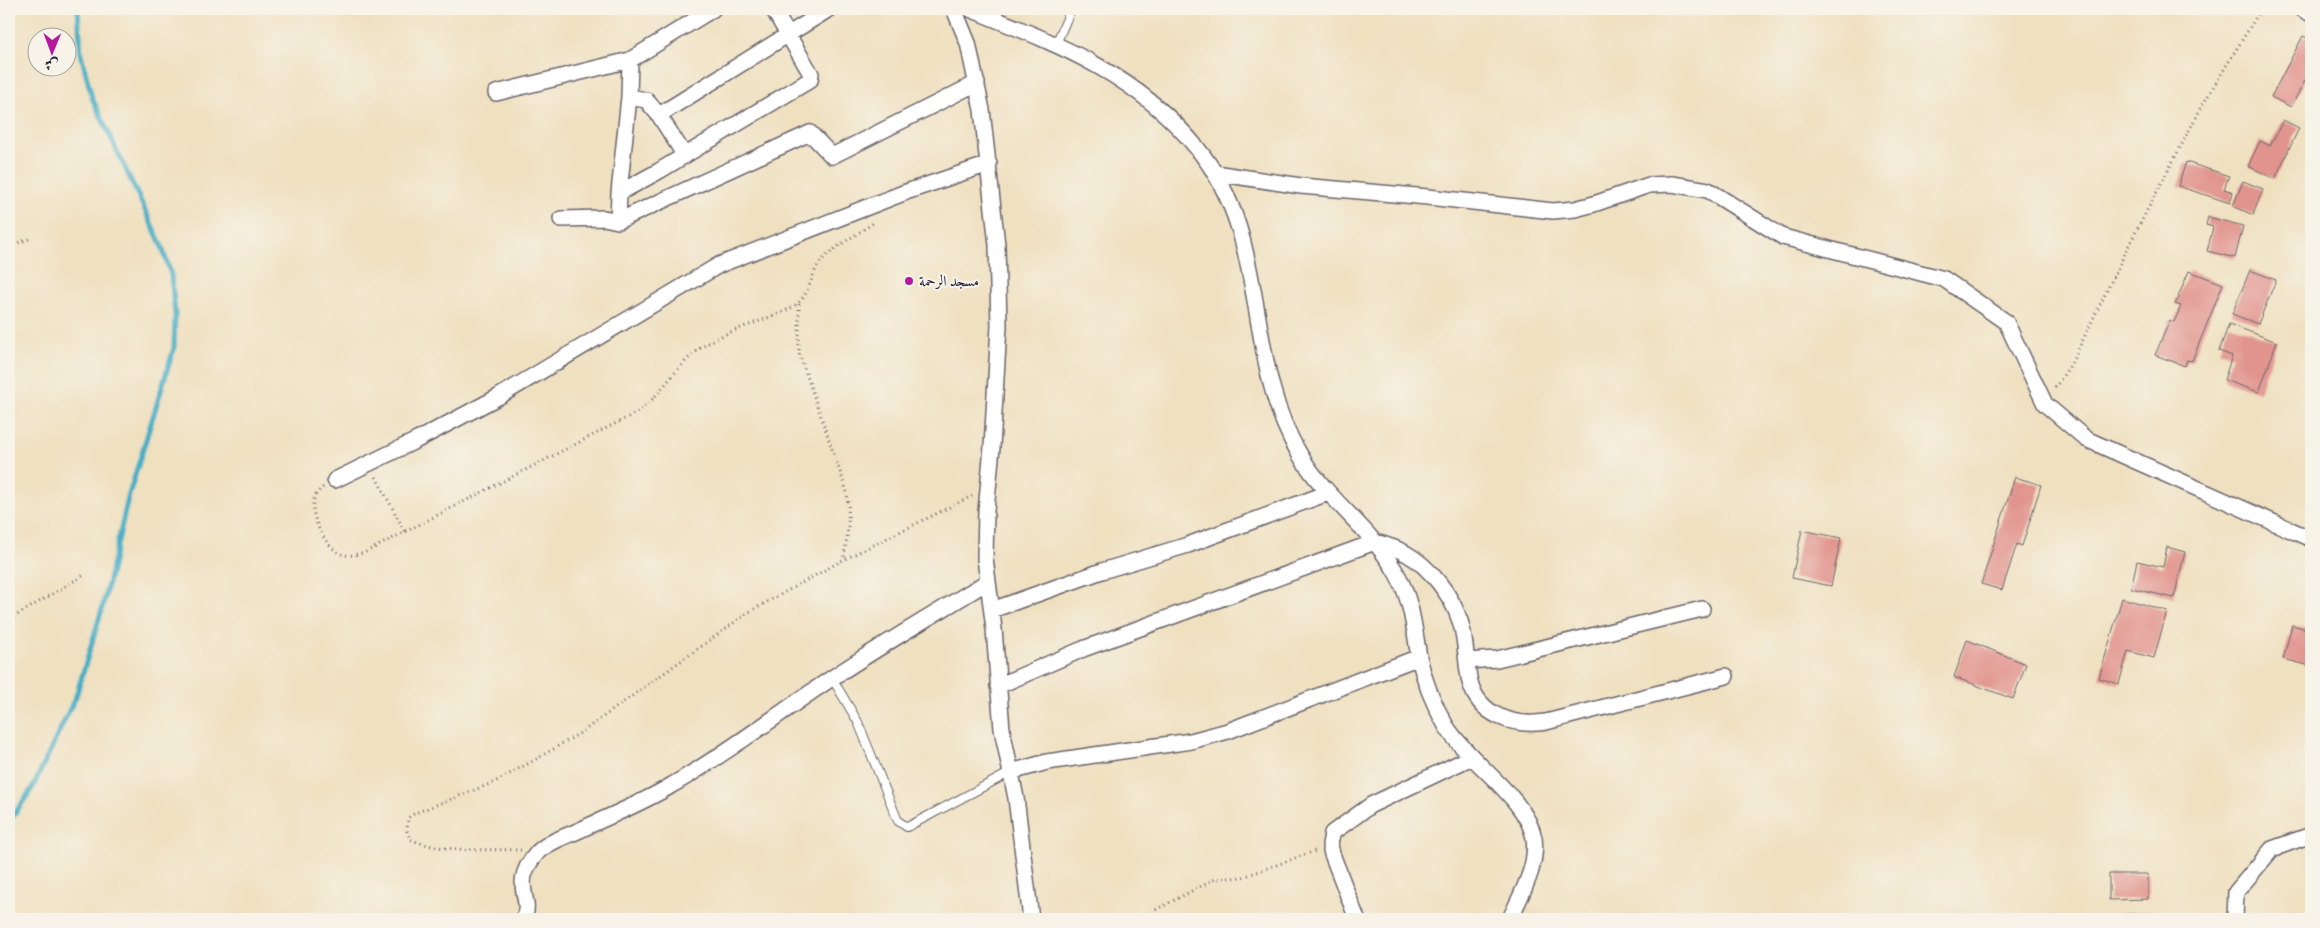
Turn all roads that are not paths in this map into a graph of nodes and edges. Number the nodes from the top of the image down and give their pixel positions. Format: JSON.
{"nodes":[{"id":1,"x":713,"y":9,"type":"edge"},
{"id":2,"x":773,"y":9,"type":"edge"},
{"id":3,"x":829,"y":9,"type":"edge"},
{"id":4,"x":954,"y":9,"type":"edge"},
{"id":5,"x":970,"y":9,"type":"edge"},
{"id":6,"x":1071,"y":9,"type":"edge"},
{"id":7,"x":2302,"y":9,"type":"edge"},
{"id":8,"x":2311,"y":14,"type":"edge"},
{"id":9,"x":789,"y":34,"type":"junction"},
{"id":10,"x":1056,"y":44,"type":"junction"},
{"id":11,"x":630,"y":60,"type":"junction"},
{"id":12,"x":977,"y":83,"type":"junction"},
{"id":13,"x":496,"y":93,"type":"dead end"},
{"id":14,"x":629,"y":96,"type":"junction"},
{"id":15,"x":658,"y":115,"type":"junction"},
{"id":16,"x":684,"y":156,"type":"junction"},
{"id":17,"x":989,"y":164,"type":"junction"},
{"id":18,"x":1216,"y":173,"type":"junction"},
{"id":19,"x":619,"y":193,"type":"junction"},
{"id":20,"x":561,"y":219,"type":"dead end"},
{"id":21,"x":618,"y":221,"type":"junction"},
{"id":22,"x":335,"y":480,"type":"road end"},
{"id":23,"x":1328,"y":493,"type":"junction"},
{"id":24,"x":2311,"y":539,"type":"edge"},
{"id":25,"x":1375,"y":542,"type":"junction"},
{"id":26,"x":987,"y":582,"type":"junction"},
{"id":27,"x":1702,"y":609,"type":"dead end"},
{"id":28,"x":992,"y":610,"type":"junction"},
{"id":29,"x":1419,"y":658,"type":"junction"},
{"id":30,"x":1467,"y":661,"type":"junction"},
{"id":31,"x":1726,"y":676,"type":"dead end"},
{"id":32,"x":832,"y":678,"type":"junction"},
{"id":33,"x":998,"y":686,"type":"junction"},
{"id":34,"x":1472,"y":758,"type":"junction"},
{"id":35,"x":1011,"y":772,"type":"junction"},
{"id":36,"x":2311,"y":835,"type":"edge"},
{"id":37,"x":523,"y":919,"type":"edge"},
{"id":38,"x":1031,"y":919,"type":"edge"},
{"id":39,"x":1357,"y":919,"type":"edge"},
{"id":40,"x":1510,"y":919,"type":"edge"},
{"id":41,"x":2235,"y":919,"type":"edge"}],
"edges":[{"from":1,"to":11,"type":"street"},
{"from":2,"to":9,"type":"street"},
{"from":3,"to":9,"type":"street"},
{"from":4,"to":12,"type":"street"},
{"from":5,"to":10,"type":"street"},
{"from":6,"to":10,"type":"lane"},
{"from":7,"to":8,"type":"street"},
{"from":9,"to":15,"type":"street"},
{"from":9,"to":16,"type":"street"},
{"from":10,"to":18,"type":"street"},
{"from":11,"to":13,"type":"street"},
{"from":11,"to":14,"type":"street"},
{"from":12,"to":17,"type":"street"},
{"from":12,"to":21,"type":"street"},
{"from":14,"to":15,"type":"street"},
{"from":14,"to":19,"type":"street"},
{"from":15,"to":16,"type":"street"},
{"from":16,"to":19,"type":"street"},
{"from":17,"to":22,"type":"street"},
{"from":17,"to":26,"type":"street"},
{"from":18,"to":23,"type":"street"},
{"from":18,"to":24,"type":"street"},
{"from":19,"to":21,"type":"street"},
{"from":20,"to":21,"type":"street"},
{"from":23,"to":25,"type":"street"},
{"from":23,"to":28,"type":"street"},
{"from":25,"to":29,"type":"street"},
{"from":25,"to":30,"type":"street"},
{"from":25,"to":33,"type":"street"},
{"from":26,"to":28,"type":"street"},
{"from":26,"to":32,"type":"street"},
{"from":27,"to":30,"type":"street"},
{"from":28,"to":33,"type":"street"},
{"from":29,"to":34,"type":"street"},
{"from":29,"to":35,"type":"street"},
{"from":30,"to":31,"type":"street"},
{"from":32,"to":35,"type":"lane"},
{"from":32,"to":37,"type":"street"},
{"from":33,"to":35,"type":"street"},
{"from":34,"to":39,"type":"street"},
{"from":34,"to":40,"type":"street"},
{"from":35,"to":38,"type":"street"},
{"from":36,"to":41,"type":"street"}]}
